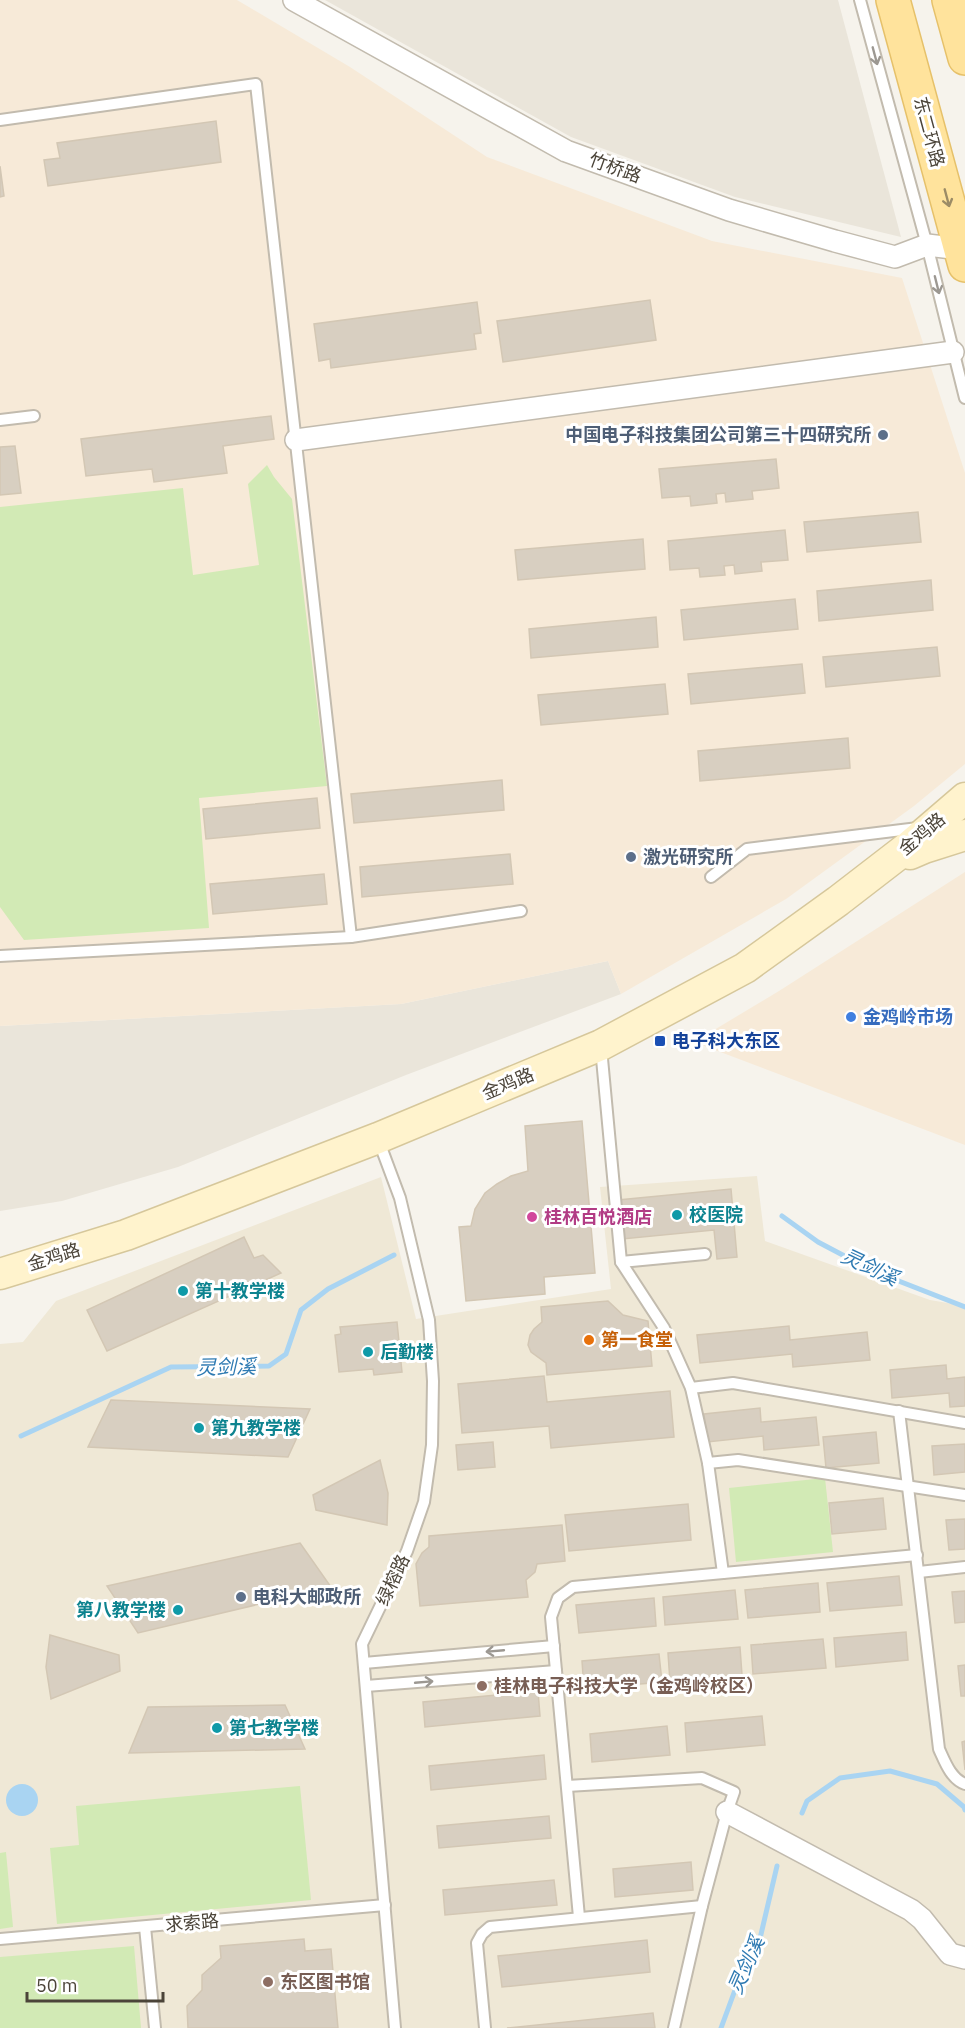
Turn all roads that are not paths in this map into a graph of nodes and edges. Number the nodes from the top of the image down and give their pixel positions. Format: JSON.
{"nodes":[{"id":1,"x":294,"y":0,"type":"edge"},
{"id":2,"x":860,"y":0,"type":"edge"},
{"id":3,"x":892,"y":0,"type":"edge"},
{"id":4,"x":949,"y":0,"type":"edge"},
{"id":5,"x":965,"y":58,"type":"edge"},
{"id":6,"x":0,"y":120,"type":"edge"},
{"id":7,"x":927,"y":245,"type":"junction"},
{"id":8,"x":963,"y":257,"type":"edge"},
{"id":9,"x":953,"y":352,"type":"junction"},
{"id":10,"x":965,"y":398,"type":"edge"},
{"id":11,"x":33,"y":416,"type":"dead end"},
{"id":12,"x":0,"y":420,"type":"edge"},
{"id":13,"x":296,"y":440,"type":"junction"},
{"id":14,"x":965,"y":798,"type":"edge"},
{"id":15,"x":932,"y":826,"type":"junction"},
{"id":16,"x":965,"y":835,"type":"edge"},
{"id":17,"x":883,"y":866,"type":"junction"},
{"id":18,"x":711,"y":877,"type":"dead end"},
{"id":19,"x":522,"y":911,"type":"dead end"},
{"id":20,"x":351,"y":936,"type":"junction"},
{"id":21,"x":0,"y":956,"type":"edge"},
{"id":22,"x":601,"y":1045,"type":"junction"},
{"id":23,"x":378,"y":1138,"type":"junction"},
{"id":24,"x":705,"y":1254,"type":"dead end"},
{"id":25,"x":621,"y":1262,"type":"junction"},
{"id":26,"x":2,"y":1276,"type":"edge"},
{"id":27,"x":691,"y":1388,"type":"junction"},
{"id":28,"x":899,"y":1411,"type":"junction"},
{"id":29,"x":965,"y":1423,"type":"edge"},
{"id":30,"x":708,"y":1463,"type":"junction"},
{"id":31,"x":908,"y":1486,"type":"junction"},
{"id":32,"x":965,"y":1495,"type":"edge"},
{"id":33,"x":917,"y":1555,"type":"junction"},
{"id":34,"x":965,"y":1567,"type":"edge"},
{"id":35,"x":919,"y":1572,"type":"junction"},
{"id":36,"x":723,"y":1573,"type":"junction"},
{"id":37,"x":554,"y":1646,"type":"junction"},
{"id":38,"x":364,"y":1663,"type":"junction"},
{"id":39,"x":556,"y":1671,"type":"junction"},
{"id":40,"x":366,"y":1686,"type":"junction"},
{"id":41,"x":965,"y":1784,"type":"edge"},
{"id":42,"x":567,"y":1786,"type":"junction"},
{"id":43,"x":727,"y":1812,"type":"junction"},
{"id":44,"x":385,"y":1905,"type":"junction"},
{"id":45,"x":702,"y":1906,"type":"junction"},
{"id":46,"x":579,"y":1917,"type":"junction"},
{"id":47,"x":145,"y":1928,"type":"junction"},
{"id":48,"x":0,"y":1939,"type":"edge"},
{"id":49,"x":965,"y":1958,"type":"edge"},
{"id":50,"x":155,"y":2028,"type":"edge"},
{"id":51,"x":395,"y":2028,"type":"edge"},
{"id":52,"x":485,"y":2028,"type":"edge"},
{"id":53,"x":674,"y":2028,"type":"edge"}],
"edges":[{"from":1,"to":7,"type":"street","name":"竹桥路"},
{"from":2,"to":7,"type":"lane","one_way":true},
{"from":3,"to":8,"type":"main road","name":"东二环路","one_way":true},
{"from":4,"to":5,"type":"main road"},
{"from":6,"to":13,"type":"lane"},
{"from":7,"to":8,"type":"street","name":"竹桥路"},
{"from":7,"to":9,"type":"lane","one_way":true},
{"from":9,"to":10,"type":"lane"},
{"from":9,"to":13,"type":"street"},
{"from":11,"to":12,"type":"lane"},
{"from":13,"to":20,"type":"lane"},
{"from":14,"to":15,"type":"main road","name":"金鸡路"},
{"from":15,"to":17,"type":"main road","name":"金鸡路"},
{"from":15,"to":18,"type":"lane"},
{"from":16,"to":17,"type":"main road"},
{"from":17,"to":22,"type":"main road","name":"金鸡路"},
{"from":19,"to":20,"type":"lane"},
{"from":20,"to":21,"type":"lane"},
{"from":22,"to":23,"type":"main road","name":"金鸡路"},
{"from":22,"to":25,"type":"lane"},
{"from":23,"to":26,"type":"main road","name":"金鸡路"},
{"from":23,"to":38,"type":"lane","name":"绿榕路"},
{"from":24,"to":25,"type":"lane"},
{"from":25,"to":27,"type":"lane"},
{"from":27,"to":28,"type":"lane"},
{"from":27,"to":30,"type":"lane"},
{"from":28,"to":29,"type":"lane"},
{"from":28,"to":31,"type":"lane"},
{"from":30,"to":31,"type":"lane"},
{"from":30,"to":36,"type":"lane"},
{"from":31,"to":32,"type":"lane"},
{"from":31,"to":33,"type":"lane"},
{"from":33,"to":35,"type":"lane"},
{"from":33,"to":36,"type":"lane"},
{"from":34,"to":35,"type":"lane"},
{"from":35,"to":41,"type":"lane"},
{"from":36,"to":37,"type":"lane"},
{"from":37,"to":38,"type":"lane","one_way":true},
{"from":37,"to":39,"type":"lane"},
{"from":38,"to":40,"type":"lane","name":"绿榕路"},
{"from":40,"to":39,"type":"lane","one_way":true},
{"from":39,"to":42,"type":"lane"},
{"from":40,"to":44,"type":"lane","name":"绿榕路"},
{"from":42,"to":43,"type":"lane"},
{"from":42,"to":46,"type":"lane"},
{"from":43,"to":45,"type":"lane"},
{"from":43,"to":49,"type":"street"},
{"from":44,"to":47,"type":"lane","name":"求索路"},
{"from":44,"to":51,"type":"lane","name":"绿榕路"},
{"from":45,"to":46,"type":"lane"},
{"from":45,"to":53,"type":"lane"},
{"from":46,"to":52,"type":"lane"},
{"from":47,"to":48,"type":"lane","name":"求索路"},
{"from":47,"to":50,"type":"lane"}]}
